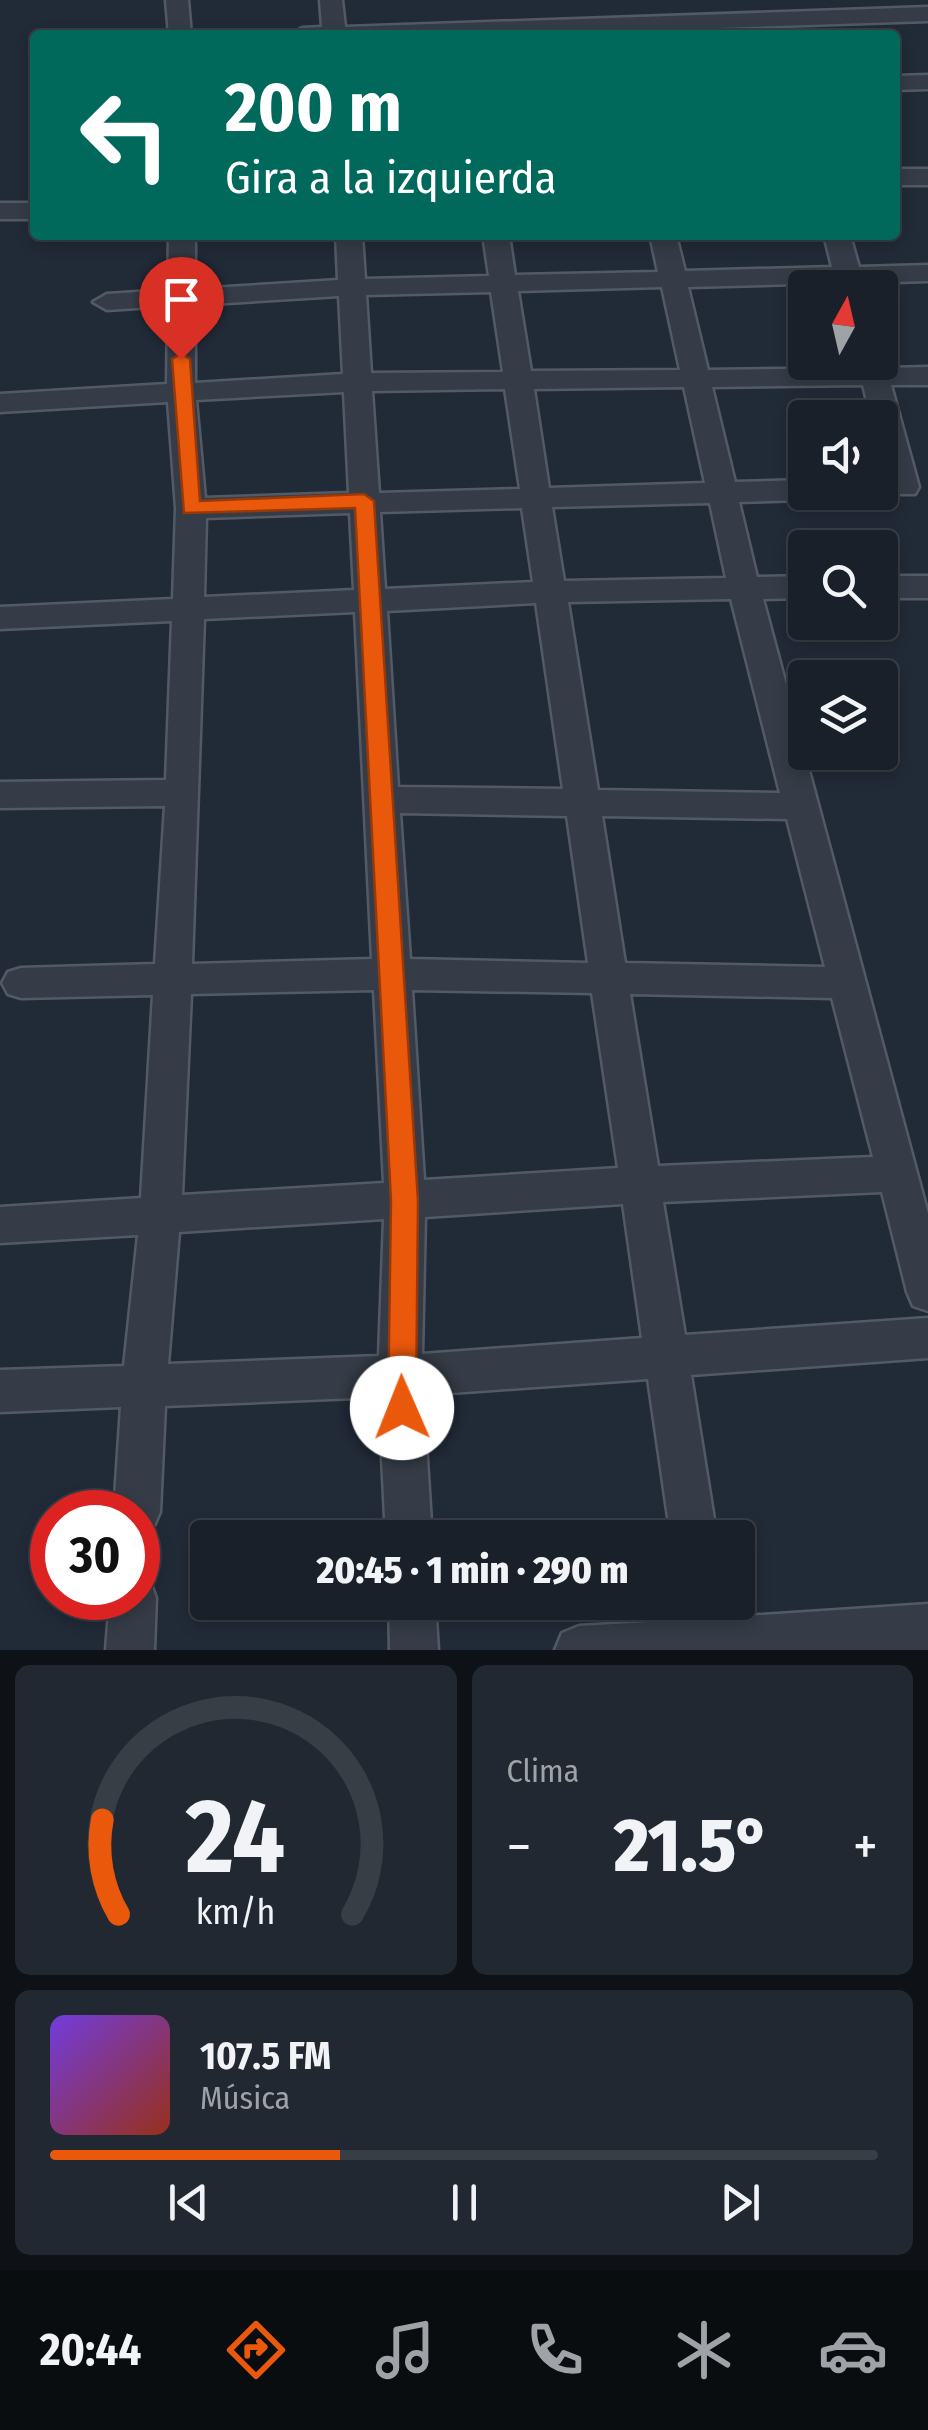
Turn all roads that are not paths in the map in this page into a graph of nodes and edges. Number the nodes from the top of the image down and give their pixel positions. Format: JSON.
{"nodes":[{"id":1,"x":177,"y":0,"type":"edge"},
{"id":2,"x":331,"y":0,"type":"edge"},
{"id":3,"x":466,"y":0,"type":"edge"},
{"id":4,"x":608,"y":0,"type":"edge"},
{"id":5,"x":925,"y":14,"type":"edge"},
{"id":6,"x":779,"y":18,"type":"edge"},
{"id":7,"x":180,"y":30,"type":"edge"},
{"id":8,"x":334,"y":30,"type":"edge"},
{"id":9,"x":470,"y":30,"type":"edge"},
{"id":10,"x":615,"y":30,"type":"edge"},
{"id":11,"x":928,"y":82,"type":"edge"},
{"id":12,"x":900,"y":83,"type":"edge"},
{"id":13,"x":900,"y":177,"type":"edge"},
{"id":14,"x":928,"y":177,"type":"edge"},
{"id":15,"x":0,"y":211,"type":"edge"},
{"id":16,"x":30,"y":211,"type":"edge"},
{"id":17,"x":182,"y":240,"type":"edge"},
{"id":18,"x":349,"y":240,"type":"edge"},
{"id":19,"x":497,"y":240,"type":"edge"},
{"id":20,"x":664,"y":240,"type":"edge"},
{"id":21,"x":838,"y":240,"type":"edge"},
{"id":22,"x":846,"y":270,"type":"edge"},
{"id":23,"x":928,"y":274,"type":"edge"},
{"id":24,"x":898,"y":277,"type":"edge"},
{"id":25,"x":672,"y":278,"type":"junction"},
{"id":26,"x":788,"y":280,"type":"edge"},
{"id":27,"x":503,"y":282,"type":"junction"},
{"id":28,"x":352,"y":288,"type":"junction"},
{"id":29,"x":182,"y":296,"type":"junction"},
{"id":30,"x":106,"y":302,"type":"dead end"},
{"id":31,"x":788,"y":372,"type":"edge"},
{"id":32,"x":898,"y":372,"type":"edge"},
{"id":33,"x":694,"y":376,"type":"junction"},
{"id":34,"x":928,"y":376,"type":"edge"},
{"id":35,"x":518,"y":379,"type":"junction"},
{"id":36,"x":876,"y":380,"type":"edge"},
{"id":37,"x":358,"y":382,"type":"junction"},
{"id":38,"x":181,"y":390,"type":"junction"},
{"id":39,"x":0,"y":403,"type":"edge"},
{"id":40,"x":904,"y":487,"type":"edge"},
{"id":41,"x":788,"y":491,"type":"edge"},
{"id":42,"x":721,"y":493,"type":"junction"},
{"id":43,"x":536,"y":497,"type":"junction"},
{"id":44,"x":364,"y":501,"type":"junction"},
{"id":45,"x":191,"y":508,"type":"junction"},
{"id":46,"x":744,"y":587,"type":"junction"},
{"id":47,"x":788,"y":587,"type":"edge"},
{"id":48,"x":898,"y":587,"type":"edge"},
{"id":49,"x":928,"y":587,"type":"edge"},
{"id":50,"x":550,"y":592,"type":"junction"},
{"id":51,"x":369,"y":601,"type":"junction"},
{"id":52,"x":186,"y":611,"type":"junction"},
{"id":53,"x":0,"y":618,"type":"edge"},
{"id":54,"x":184,"y":794,"type":"junction"},
{"id":55,"x":0,"y":795,"type":"edge"},
{"id":56,"x":381,"y":800,"type":"junction"},
{"id":57,"x":585,"y":803,"type":"junction"},
{"id":58,"x":802,"y":806,"type":"junction"},
{"id":59,"x":392,"y":974,"type":"junction"},
{"id":60,"x":173,"y":978,"type":"junction"},
{"id":61,"x":611,"y":980,"type":"junction"},
{"id":62,"x":846,"y":983,"type":"junction"},
{"id":63,"x":21,"y":984,"type":"dead end"},
{"id":64,"x":898,"y":1174,"type":"junction"},
{"id":65,"x":640,"y":1185,"type":"junction"},
{"id":66,"x":404,"y":1201,"type":"junction"},
{"id":67,"x":160,"y":1218,"type":"junction"},
{"id":68,"x":0,"y":1225,"type":"edge"},
{"id":69,"x":928,"y":1292,"type":"edge"},
{"id":70,"x":928,"y":1338,"type":"edge"},
{"id":71,"x":667,"y":1358,"type":"junction"},
{"id":72,"x":400,"y":1376,"type":"junction"},
{"id":73,"x":144,"y":1386,"type":"junction"},
{"id":74,"x":0,"y":1392,"type":"edge"},
{"id":75,"x":138,"y":1490,"type":"edge"},
{"id":76,"x":407,"y":1520,"type":"edge"},
{"id":77,"x":691,"y":1520,"type":"edge"},
{"id":78,"x":132,"y":1620,"type":"edge"},
{"id":79,"x":413,"y":1620,"type":"edge"},
{"id":80,"x":928,"y":1628,"type":"edge"},
{"id":81,"x":709,"y":1631,"type":"edge"},
{"id":82,"x":130,"y":1650,"type":"edge"},
{"id":83,"x":414,"y":1650,"type":"edge"},
{"id":84,"x":579,"y":1650,"type":"edge"}],
"edges":[{"from":1,"to":7,"type":"street"},
{"from":2,"to":8,"type":"street"},
{"from":3,"to":9,"type":"street"},
{"from":4,"to":10,"type":"street"},
{"from":5,"to":6,"type":"street"},
{"from":6,"to":10,"type":"street"},
{"from":11,"to":12,"type":"street"},
{"from":13,"to":14,"type":"street"},
{"from":15,"to":16,"type":"street"},
{"from":17,"to":29,"type":"street"},
{"from":18,"to":28,"type":"street"},
{"from":19,"to":27,"type":"street"},
{"from":20,"to":25,"type":"street"},
{"from":21,"to":22,"type":"street"},
{"from":23,"to":24,"type":"street"},
{"from":25,"to":26,"type":"street"},
{"from":25,"to":27,"type":"street"},
{"from":25,"to":33,"type":"street"},
{"from":27,"to":28,"type":"street"},
{"from":27,"to":35,"type":"street"},
{"from":28,"to":29,"type":"street"},
{"from":28,"to":37,"type":"street"},
{"from":29,"to":30,"type":"street"},
{"from":29,"to":38,"type":"street"},
{"from":31,"to":33,"type":"street"},
{"from":32,"to":34,"type":"street"},
{"from":33,"to":35,"type":"street"},
{"from":33,"to":42,"type":"street"},
{"from":35,"to":37,"type":"street"},
{"from":35,"to":43,"type":"street"},
{"from":36,"to":40,"type":"street"},
{"from":37,"to":38,"type":"street"},
{"from":37,"to":44,"type":"street"},
{"from":38,"to":39,"type":"street"},
{"from":38,"to":45,"type":"street"},
{"from":41,"to":42,"type":"street"},
{"from":42,"to":43,"type":"street"},
{"from":42,"to":46,"type":"street"},
{"from":43,"to":44,"type":"street"},
{"from":43,"to":50,"type":"street"},
{"from":44,"to":45,"type":"street"},
{"from":44,"to":51,"type":"street"},
{"from":45,"to":52,"type":"street"},
{"from":46,"to":47,"type":"street"},
{"from":46,"to":50,"type":"street"},
{"from":46,"to":58,"type":"street"},
{"from":48,"to":49,"type":"street"},
{"from":50,"to":51,"type":"street"},
{"from":50,"to":57,"type":"street"},
{"from":51,"to":52,"type":"street"},
{"from":51,"to":56,"type":"street"},
{"from":52,"to":53,"type":"street"},
{"from":52,"to":54,"type":"street"},
{"from":54,"to":55,"type":"street"},
{"from":54,"to":60,"type":"street"},
{"from":56,"to":57,"type":"street"},
{"from":56,"to":59,"type":"street"},
{"from":57,"to":58,"type":"street"},
{"from":57,"to":61,"type":"street"},
{"from":58,"to":62,"type":"street"},
{"from":59,"to":60,"type":"street"},
{"from":59,"to":61,"type":"street"},
{"from":59,"to":66,"type":"street"},
{"from":60,"to":63,"type":"street"},
{"from":60,"to":67,"type":"street"},
{"from":61,"to":62,"type":"street"},
{"from":61,"to":65,"type":"street"},
{"from":62,"to":64,"type":"street"},
{"from":64,"to":65,"type":"street"},
{"from":64,"to":69,"type":"street"},
{"from":65,"to":66,"type":"street"},
{"from":65,"to":71,"type":"street"},
{"from":66,"to":67,"type":"street"},
{"from":66,"to":72,"type":"street"},
{"from":67,"to":68,"type":"street"},
{"from":67,"to":73,"type":"street"},
{"from":70,"to":71,"type":"street"},
{"from":71,"to":72,"type":"street"},
{"from":71,"to":77,"type":"street"},
{"from":72,"to":73,"type":"street"},
{"from":72,"to":76,"type":"street"},
{"from":73,"to":74,"type":"street"},
{"from":73,"to":75,"type":"street"},
{"from":78,"to":82,"type":"street"},
{"from":79,"to":83,"type":"street"},
{"from":80,"to":81,"type":"street"},
{"from":81,"to":84,"type":"street"}]}
